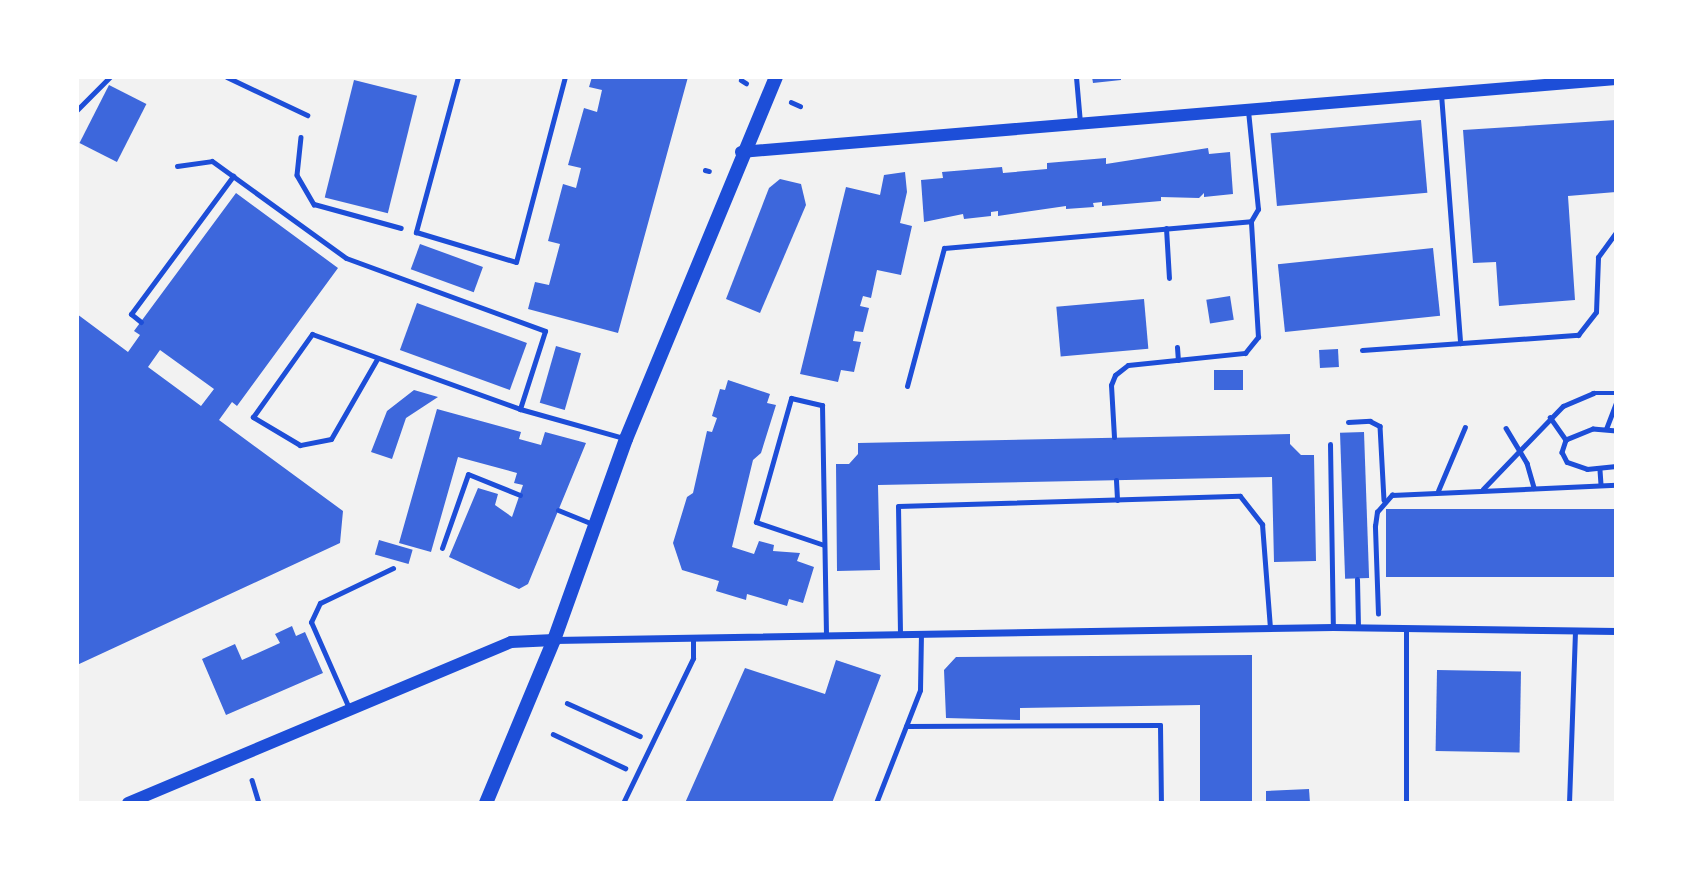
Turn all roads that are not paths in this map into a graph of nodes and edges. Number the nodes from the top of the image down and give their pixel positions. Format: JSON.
{"nodes":[{"id":1,"x":458,"y":77,"type":"edge"},
{"id":2,"x":565,"y":77,"type":"edge"},
{"id":3,"x":776,"y":77,"type":"edge"},
{"id":4,"x":1076,"y":77,"type":"edge"},
{"id":5,"x":1616,"y":79,"type":"edge"},
{"id":6,"x":1441,"y":94,"type":"junction"},
{"id":7,"x":1248,"y":110,"type":"junction"},
{"id":8,"x":1080,"y":123,"type":"junction"},
{"id":9,"x":741,"y":152,"type":"junction"},
{"id":10,"x":177,"y":166,"type":"dead end"},
{"id":11,"x":233,"y":176,"type":"junction"},
{"id":12,"x":1251,"y":221,"type":"junction"},
{"id":13,"x":1166,"y":228,"type":"junction"},
{"id":14,"x":1616,"y":232,"type":"edge"},
{"id":15,"x":1169,"y":278,"type":"dead end"},
{"id":16,"x":141,"y":322,"type":"dead end"},
{"id":17,"x":1460,"y":343,"type":"junction"},
{"id":18,"x":1177,"y":347,"type":"dead end"},
{"id":19,"x":1362,"y":349,"type":"dead end"},
{"id":20,"x":377,"y":359,"type":"junction"},
{"id":21,"x":1178,"y":360,"type":"junction"},
{"id":22,"x":907,"y":386,"type":"dead end"},
{"id":23,"x":520,"y":409,"type":"junction"},
{"id":24,"x":1114,"y":437,"type":"dead end"},
{"id":25,"x":626,"y":439,"type":"junction"},
{"id":26,"x":1330,"y":444,"type":"dead end"},
{"id":27,"x":1116,"y":480,"type":"dead end"},
{"id":28,"x":520,"y":495,"type":"dead end"},
{"id":29,"x":1117,"y":500,"type":"junction"},
{"id":30,"x":558,"y":510,"type":"dead end"},
{"id":31,"x":596,"y":526,"type":"junction"},
{"id":32,"x":824,"y":545,"type":"junction"},
{"id":33,"x":442,"y":548,"type":"dead end"},
{"id":34,"x":393,"y":568,"type":"dead end"},
{"id":35,"x":1357,"y":579,"type":"dead end"},
{"id":36,"x":1333,"y":627,"type":"junction"},
{"id":37,"x":1270,"y":628,"type":"junction"},
{"id":38,"x":1358,"y":628,"type":"junction"},
{"id":39,"x":1406,"y":628,"type":"junction"},
{"id":40,"x":1575,"y":631,"type":"junction"},
{"id":41,"x":1616,"y":632,"type":"edge"},
{"id":42,"x":921,"y":633,"type":"junction"},
{"id":43,"x":900,"y":634,"type":"junction"},
{"id":44,"x":826,"y":635,"type":"junction"},
{"id":45,"x":693,"y":636,"type":"junction"},
{"id":46,"x":554,"y":640,"type":"junction"},
{"id":47,"x":349,"y":708,"type":"junction"},
{"id":48,"x":906,"y":726,"type":"junction"},
{"id":49,"x":128,"y":803,"type":"edge"},
{"id":50,"x":486,"y":803,"type":"edge"},
{"id":51,"x":623,"y":803,"type":"edge"},
{"id":52,"x":876,"y":803,"type":"edge"},
{"id":53,"x":1161,"y":803,"type":"edge"},
{"id":54,"x":1406,"y":803,"type":"edge"},
{"id":55,"x":1569,"y":803,"type":"edge"}],
"edges":[{"from":1,"to":2,"type":"lane"},
{"from":3,"to":9,"type":"main road"},
{"from":4,"to":8,"type":"lane"},
{"from":5,"to":6,"type":"street"},
{"from":6,"to":7,"type":"street"},
{"from":6,"to":17,"type":"lane"},
{"from":7,"to":8,"type":"street"},
{"from":7,"to":12,"type":"lane"},
{"from":8,"to":9,"type":"street"},
{"from":9,"to":25,"type":"main road"},
{"from":10,"to":11,"type":"lane"},
{"from":11,"to":16,"type":"lane"},
{"from":11,"to":23,"type":"lane"},
{"from":12,"to":13,"type":"lane"},
{"from":12,"to":21,"type":"lane"},
{"from":13,"to":15,"type":"lane"},
{"from":13,"to":22,"type":"lane"},
{"from":14,"to":17,"type":"lane"},
{"from":17,"to":19,"type":"lane"},
{"from":18,"to":21,"type":"lane"},
{"from":20,"to":20,"type":"lane"},
{"from":20,"to":23,"type":"lane"},
{"from":21,"to":24,"type":"lane"},
{"from":23,"to":25,"type":"lane"},
{"from":25,"to":31,"type":"main road"},
{"from":26,"to":36,"type":"lane"},
{"from":27,"to":29,"type":"lane"},
{"from":28,"to":33,"type":"lane"},
{"from":29,"to":37,"type":"lane"},
{"from":29,"to":43,"type":"lane"},
{"from":30,"to":31,"type":"lane"},
{"from":31,"to":46,"type":"main road"},
{"from":32,"to":32,"type":"lane"},
{"from":32,"to":44,"type":"lane"},
{"from":34,"to":47,"type":"lane"},
{"from":35,"to":38,"type":"lane"},
{"from":36,"to":37,"type":"street"},
{"from":36,"to":38,"type":"street"},
{"from":37,"to":42,"type":"street"},
{"from":38,"to":39,"type":"street"},
{"from":39,"to":40,"type":"street"},
{"from":39,"to":54,"type":"lane"},
{"from":40,"to":41,"type":"street"},
{"from":40,"to":55,"type":"lane"},
{"from":42,"to":43,"type":"street"},
{"from":42,"to":48,"type":"lane"},
{"from":43,"to":44,"type":"street"},
{"from":44,"to":45,"type":"street"},
{"from":45,"to":46,"type":"street"},
{"from":45,"to":51,"type":"lane"},
{"from":46,"to":47,"type":"street"},
{"from":46,"to":50,"type":"main road"},
{"from":47,"to":49,"type":"street"},
{"from":48,"to":52,"type":"lane"},
{"from":48,"to":53,"type":"lane"}]}
